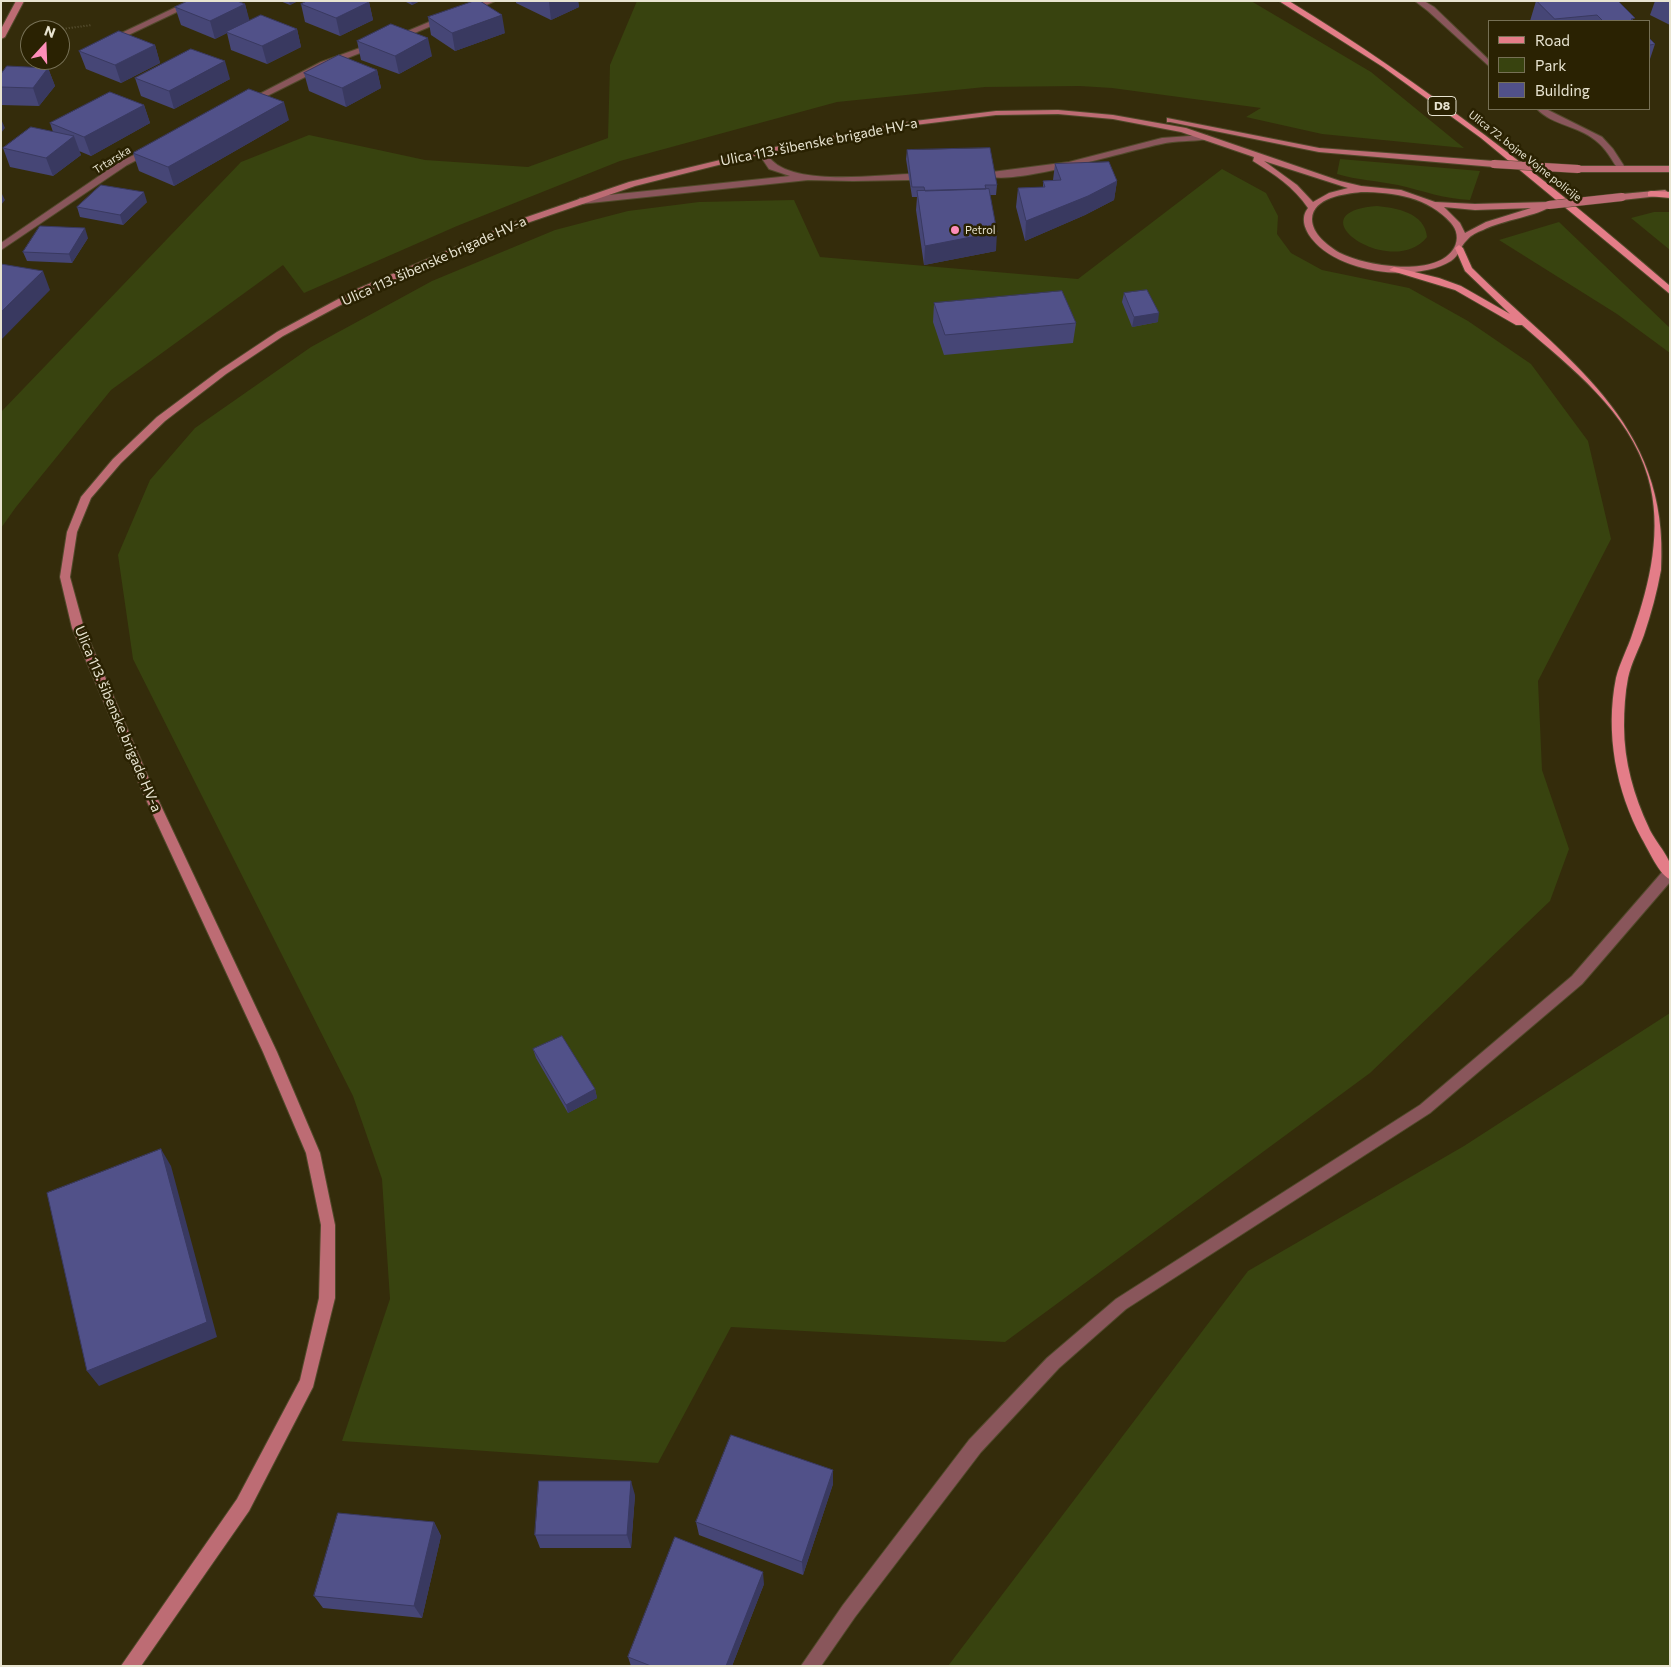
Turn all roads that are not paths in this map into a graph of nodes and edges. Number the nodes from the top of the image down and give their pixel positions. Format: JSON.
{"nodes":[{"id":1,"x":20,"y":1,"type":"edge"},
{"id":2,"x":196,"y":1,"type":"edge"},
{"id":3,"x":491,"y":1,"type":"edge"},
{"id":4,"x":1283,"y":1,"type":"edge"},
{"id":5,"x":1419,"y":1,"type":"edge"},
{"id":6,"x":463,"y":12,"type":"edge"},
{"id":7,"x":454,"y":15,"type":"edge"},
{"id":8,"x":117,"y":36,"type":"edge"},
{"id":9,"x":1,"y":37,"type":"edge"},
{"id":10,"x":389,"y":40,"type":"edge"},
{"id":11,"x":380,"y":43,"type":"edge"},
{"id":12,"x":1488,"y":63,"type":"edge"},
{"id":13,"x":237,"y":107,"type":"edge"},
{"id":14,"x":1543,"y":110,"type":"edge"},
{"id":15,"x":1113,"y":117,"type":"junction"},
{"id":16,"x":1204,"y":137,"type":"junction"},
{"id":17,"x":159,"y":146,"type":"edge"},
{"id":18,"x":770,"y":150,"type":"junction"},
{"id":19,"x":1241,"y":150,"type":"junction"},
{"id":20,"x":1622,"y":169,"type":"junction"},
{"id":21,"x":1670,"y":169,"type":"edge"},
{"id":22,"x":992,"y":175,"type":"edge"},
{"id":23,"x":909,"y":177,"type":"edge"},
{"id":24,"x":808,"y":178,"type":"junction"},
{"id":25,"x":1362,"y":189,"type":"junction"},
{"id":26,"x":1670,"y":194,"type":"edge"},
{"id":27,"x":580,"y":201,"type":"junction"},
{"id":28,"x":1434,"y":204,"type":"junction"},
{"id":29,"x":1549,"y":205,"type":"junction"},
{"id":30,"x":1312,"y":208,"type":"junction"},
{"id":31,"x":1460,"y":243,"type":"junction"},
{"id":32,"x":1,"y":247,"type":"edge"},
{"id":33,"x":1394,"y":270,"type":"junction"},
{"id":34,"x":1670,"y":291,"type":"edge"},
{"id":35,"x":1540,"y":336,"type":"junction"},
{"id":36,"x":1670,"y":874,"type":"edge"},
{"id":37,"x":130,"y":1666,"type":"edge"},
{"id":38,"x":810,"y":1666,"type":"edge"}],
"edges":[{"from":1,"to":9,"type":"main road"},
{"from":2,"to":8,"type":"street"},
{"from":3,"to":6,"type":"street"},
{"from":4,"to":34,"type":"main road","name":"Ulica 72. bojne Vojne policije","number":"D8"},
{"from":5,"to":12,"type":"street"},
{"from":7,"to":10,"type":"street"},
{"from":11,"to":13,"type":"street"},
{"from":14,"to":20,"type":"street"},
{"from":15,"to":16,"type":"main road","name":"Ulica 113. šibenske brigade HV-a"},
{"from":15,"to":18,"type":"main road","name":"Ulica 113. šibenske brigade HV-a"},
{"from":15,"to":20,"type":"main road","bridge":true},
{"from":16,"to":19,"type":"main road","name":"Ulica 113. šibenske brigade HV-a"},
{"from":16,"to":22,"type":"street"},
{"from":17,"to":32,"type":"street","name":"Trtarska"},
{"from":18,"to":24,"type":"street"},
{"from":18,"to":27,"type":"main road","name":"Ulica 113. šibenske brigade HV-a"},
{"from":19,"to":25,"type":"main road","name":"Ulica 113. šibenske brigade HV-a"},
{"from":19,"to":30,"type":"main road","name":"Ulica 113. šibenske brigade HV-a"},
{"from":20,"to":21,"type":"main road"},
{"from":23,"to":24,"type":"street"},
{"from":24,"to":27,"type":"street"},
{"from":25,"to":28,"type":"main road"},
{"from":25,"to":30,"type":"main road"},
{"from":26,"to":29,"type":"main road","bridge":true},
{"from":27,"to":37,"type":"main road","name":"Ulica 113. šibenske brigade HV-a"},
{"from":28,"to":29,"type":"main road"},
{"from":28,"to":31,"type":"main road"},
{"from":29,"to":31,"type":"main road"},
{"from":30,"to":33,"type":"main road"},
{"from":31,"to":33,"type":"main road"},
{"from":31,"to":35,"type":"main road"},
{"from":33,"to":35,"type":"main road"},
{"from":35,"to":36,"type":"main road"},
{"from":36,"to":38,"type":"street"}]}
